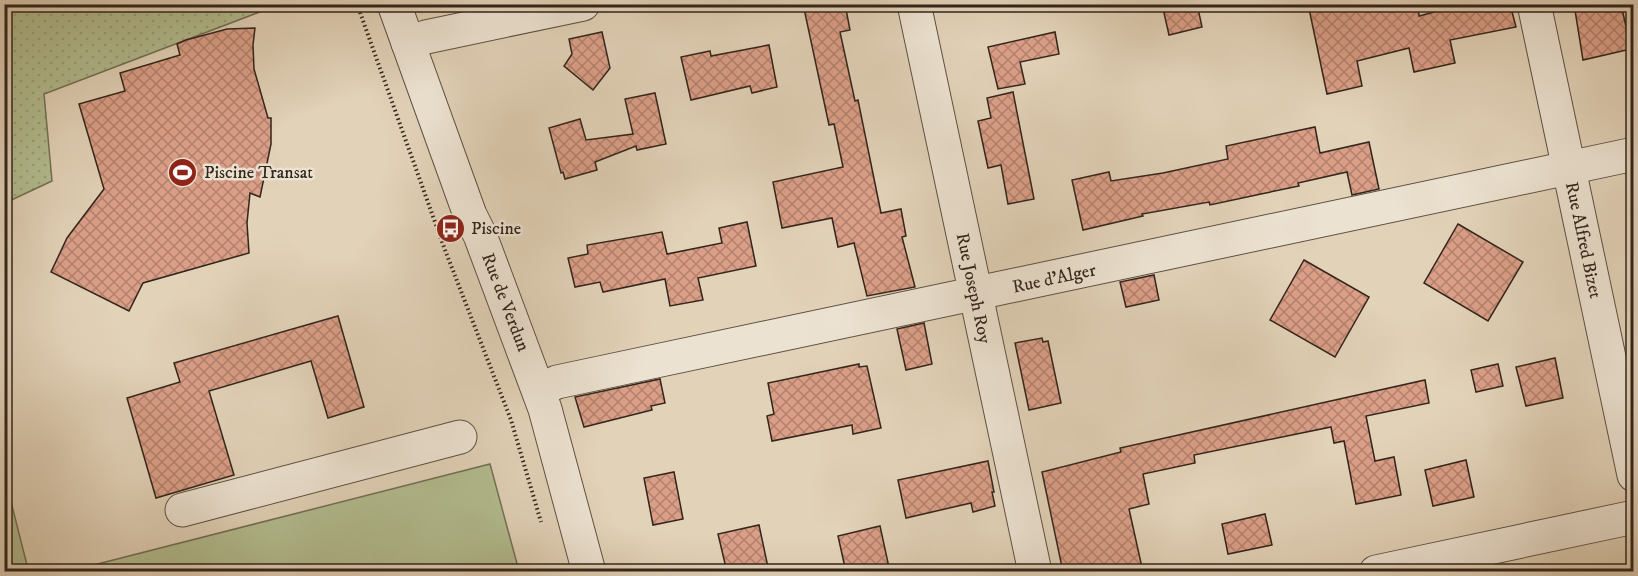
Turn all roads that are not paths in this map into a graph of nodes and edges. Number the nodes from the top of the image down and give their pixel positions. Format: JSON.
{"nodes":[{"id":1,"x":394,"y":4,"type":"edge"},
{"id":2,"x":583,"y":4,"type":"edge"},
{"id":3,"x":914,"y":4,"type":"edge"},
{"id":4,"x":1534,"y":4,"type":"edge"},
{"id":5,"x":408,"y":44,"type":"junction"},
{"id":6,"x":1634,"y":154,"type":"edge"},
{"id":7,"x":1569,"y":167,"type":"junction"},
{"id":8,"x":976,"y":295,"type":"junction"},
{"id":9,"x":539,"y":390,"type":"junction"},
{"id":10,"x":460,"y":437,"type":"dead end"},
{"id":11,"x":1634,"y":475,"type":"edge"},
{"id":12,"x":182,"y":510,"type":"dead end"},
{"id":13,"x":1634,"y":517,"type":"edge"},
{"id":14,"x":589,"y":572,"type":"edge"},
{"id":15,"x":1035,"y":572,"type":"edge"},
{"id":16,"x":1376,"y":572,"type":"edge"}],
"edges":[{"from":1,"to":5,"type":"street","name":"Rue de Verdun"},
{"from":2,"to":5,"type":"street"},
{"from":3,"to":8,"type":"street","name":"Rue Joseph Roy"},
{"from":4,"to":7,"type":"street","name":"Rue Alfred Bizet"},
{"from":5,"to":9,"type":"street","name":"Rue de Verdun"},
{"from":6,"to":7,"type":"street","name":"Rue d'Alger"},
{"from":7,"to":8,"type":"street","name":"Rue d'Alger"},
{"from":7,"to":11,"type":"street","name":"Rue Alfred Bizet"},
{"from":8,"to":9,"type":"street","name":"Rue d'Alger"},
{"from":8,"to":15,"type":"street","name":"Rue Joseph Roy"},
{"from":9,"to":14,"type":"street","name":"Rue de Verdun"},
{"from":10,"to":12,"type":"street"},
{"from":13,"to":16,"type":"street"}]}
